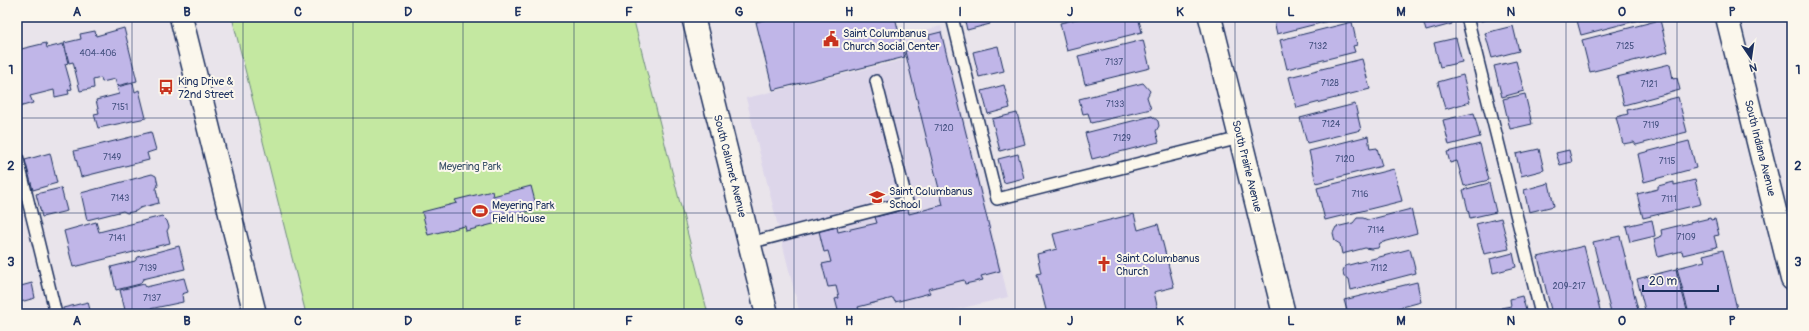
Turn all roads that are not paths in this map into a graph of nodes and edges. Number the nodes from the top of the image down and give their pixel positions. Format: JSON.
{"nodes":[{"id":1,"x":181,"y":17,"type":"edge"},
{"id":2,"x":693,"y":17,"type":"edge"},
{"id":3,"x":952,"y":17,"type":"edge"},
{"id":4,"x":1210,"y":17,"type":"edge"},
{"id":5,"x":1467,"y":17,"type":"edge"},
{"id":6,"x":1727,"y":17,"type":"edge"},
{"id":7,"x":876,"y":81,"type":"dead end"},
{"id":8,"x":1240,"y":138,"type":"junction"},
{"id":9,"x":17,"y":156,"type":"edge"},
{"id":10,"x":749,"y":243,"type":"junction"},
{"id":11,"x":1792,"y":279,"type":"edge"},
{"id":12,"x":56,"y":314,"type":"edge"},
{"id":13,"x":255,"y":314,"type":"edge"},
{"id":14,"x":767,"y":314,"type":"edge"},
{"id":15,"x":1284,"y":314,"type":"edge"},
{"id":16,"x":1541,"y":314,"type":"edge"}],
"edges":[{"from":1,"to":13,"type":"street"},
{"from":2,"to":10,"type":"street","name":"South Calumet Avenue"},
{"from":3,"to":8,"type":"lane"},
{"from":4,"to":8,"type":"street","name":"South Prairie Avenue"},
{"from":5,"to":16,"type":"lane"},
{"from":6,"to":11,"type":"street","name":"South Indiana Avenue"},
{"from":7,"to":10,"type":"lane"},
{"from":8,"to":15,"type":"street","name":"South Prairie Avenue"},
{"from":9,"to":12,"type":"lane"},
{"from":10,"to":14,"type":"street","name":"South Calumet Avenue"}]}
